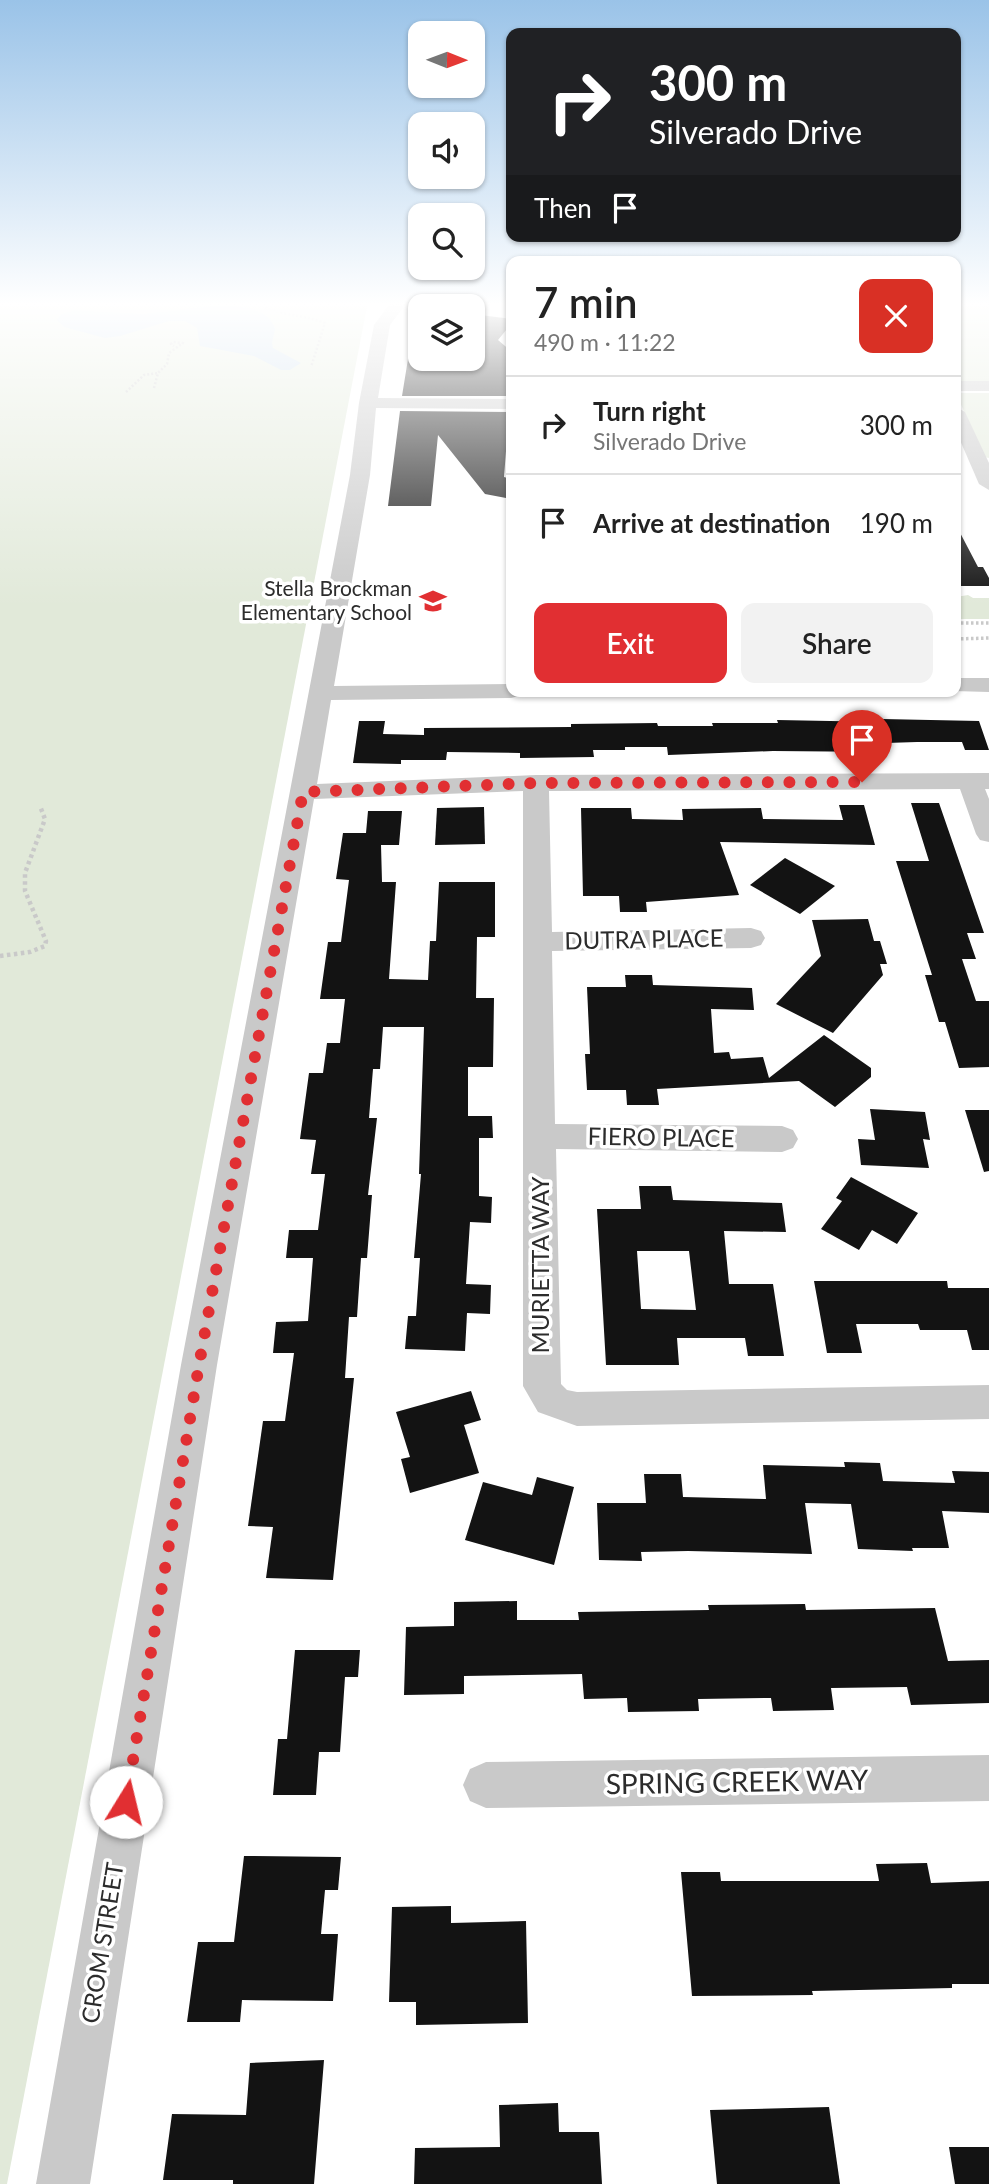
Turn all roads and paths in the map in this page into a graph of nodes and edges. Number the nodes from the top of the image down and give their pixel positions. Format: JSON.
{"nodes":[{"id":1,"x":368,"y":403,"type":"joint"},
{"id":2,"x":506,"y":404,"type":"edge"},
{"id":3,"x":961,"y":423,"type":"edge"},
{"id":4,"x":989,"y":484,"type":"edge"},
{"id":5,"x":961,"y":623,"type":"edge"},
{"id":6,"x":989,"y":623,"type":"edge"},
{"id":7,"x":989,"y":638,"type":"edge"},
{"id":8,"x":961,"y":639,"type":"edge"},
{"id":9,"x":961,"y":685,"type":"edge"},
{"id":10,"x":989,"y":685,"type":"edge"},
{"id":11,"x":506,"y":691,"type":"edge"},
{"id":12,"x":320,"y":693,"type":"junction"},
{"id":13,"x":980,"y":781,"type":"edge"},
{"id":14,"x":536,"y":783,"type":"junction"},
{"id":15,"x":303,"y":792,"type":"junction"},
{"id":16,"x":40,"y":806,"type":"dead end"},
{"id":17,"x":989,"y":834,"type":"edge"},
{"id":18,"x":751,"y":938,"type":"dead end"},
{"id":19,"x":537,"y":942,"type":"junction"},
{"id":20,"x":0,"y":956,"type":"edge"},
{"id":21,"x":540,"y":1136,"type":"junction"},
{"id":22,"x":782,"y":1139,"type":"dead end"},
{"id":23,"x":989,"y":1402,"type":"edge"},
{"id":24,"x":989,"y":1778,"type":"edge"},
{"id":25,"x":486,"y":1785,"type":"dead end"},
{"id":26,"x":63,"y":2184,"type":"edge"}],
"edges":[{"from":1,"to":2,"type":"street"},
{"from":1,"to":12,"type":"street","name":"CROM STREET"},
{"from":3,"to":4,"type":"street"},
{"from":5,"to":6,"type":"path"},
{"from":7,"to":8,"type":"path"},
{"from":9,"to":10,"type":"street"},
{"from":11,"to":12,"type":"street"},
{"from":12,"to":15,"type":"street","name":"CROM STREET"},
{"from":13,"to":14,"type":"street"},
{"from":13,"to":17,"type":"street"},
{"from":14,"to":15,"type":"street"},
{"from":14,"to":19,"type":"street","name":"MURIETTA WAY"},
{"from":15,"to":26,"type":"street","name":"CROM STREET"},
{"from":16,"to":20,"type":"path"},
{"from":18,"to":19,"type":"street","name":"DUTRA PLACE"},
{"from":19,"to":21,"type":"street","name":"MURIETTA WAY"},
{"from":21,"to":22,"type":"street","name":"FIERO PLACE"},
{"from":21,"to":23,"type":"street","name":"MURIETTA WAY"},
{"from":24,"to":25,"type":"street","name":"SPRING CREEK WAY"}]}
